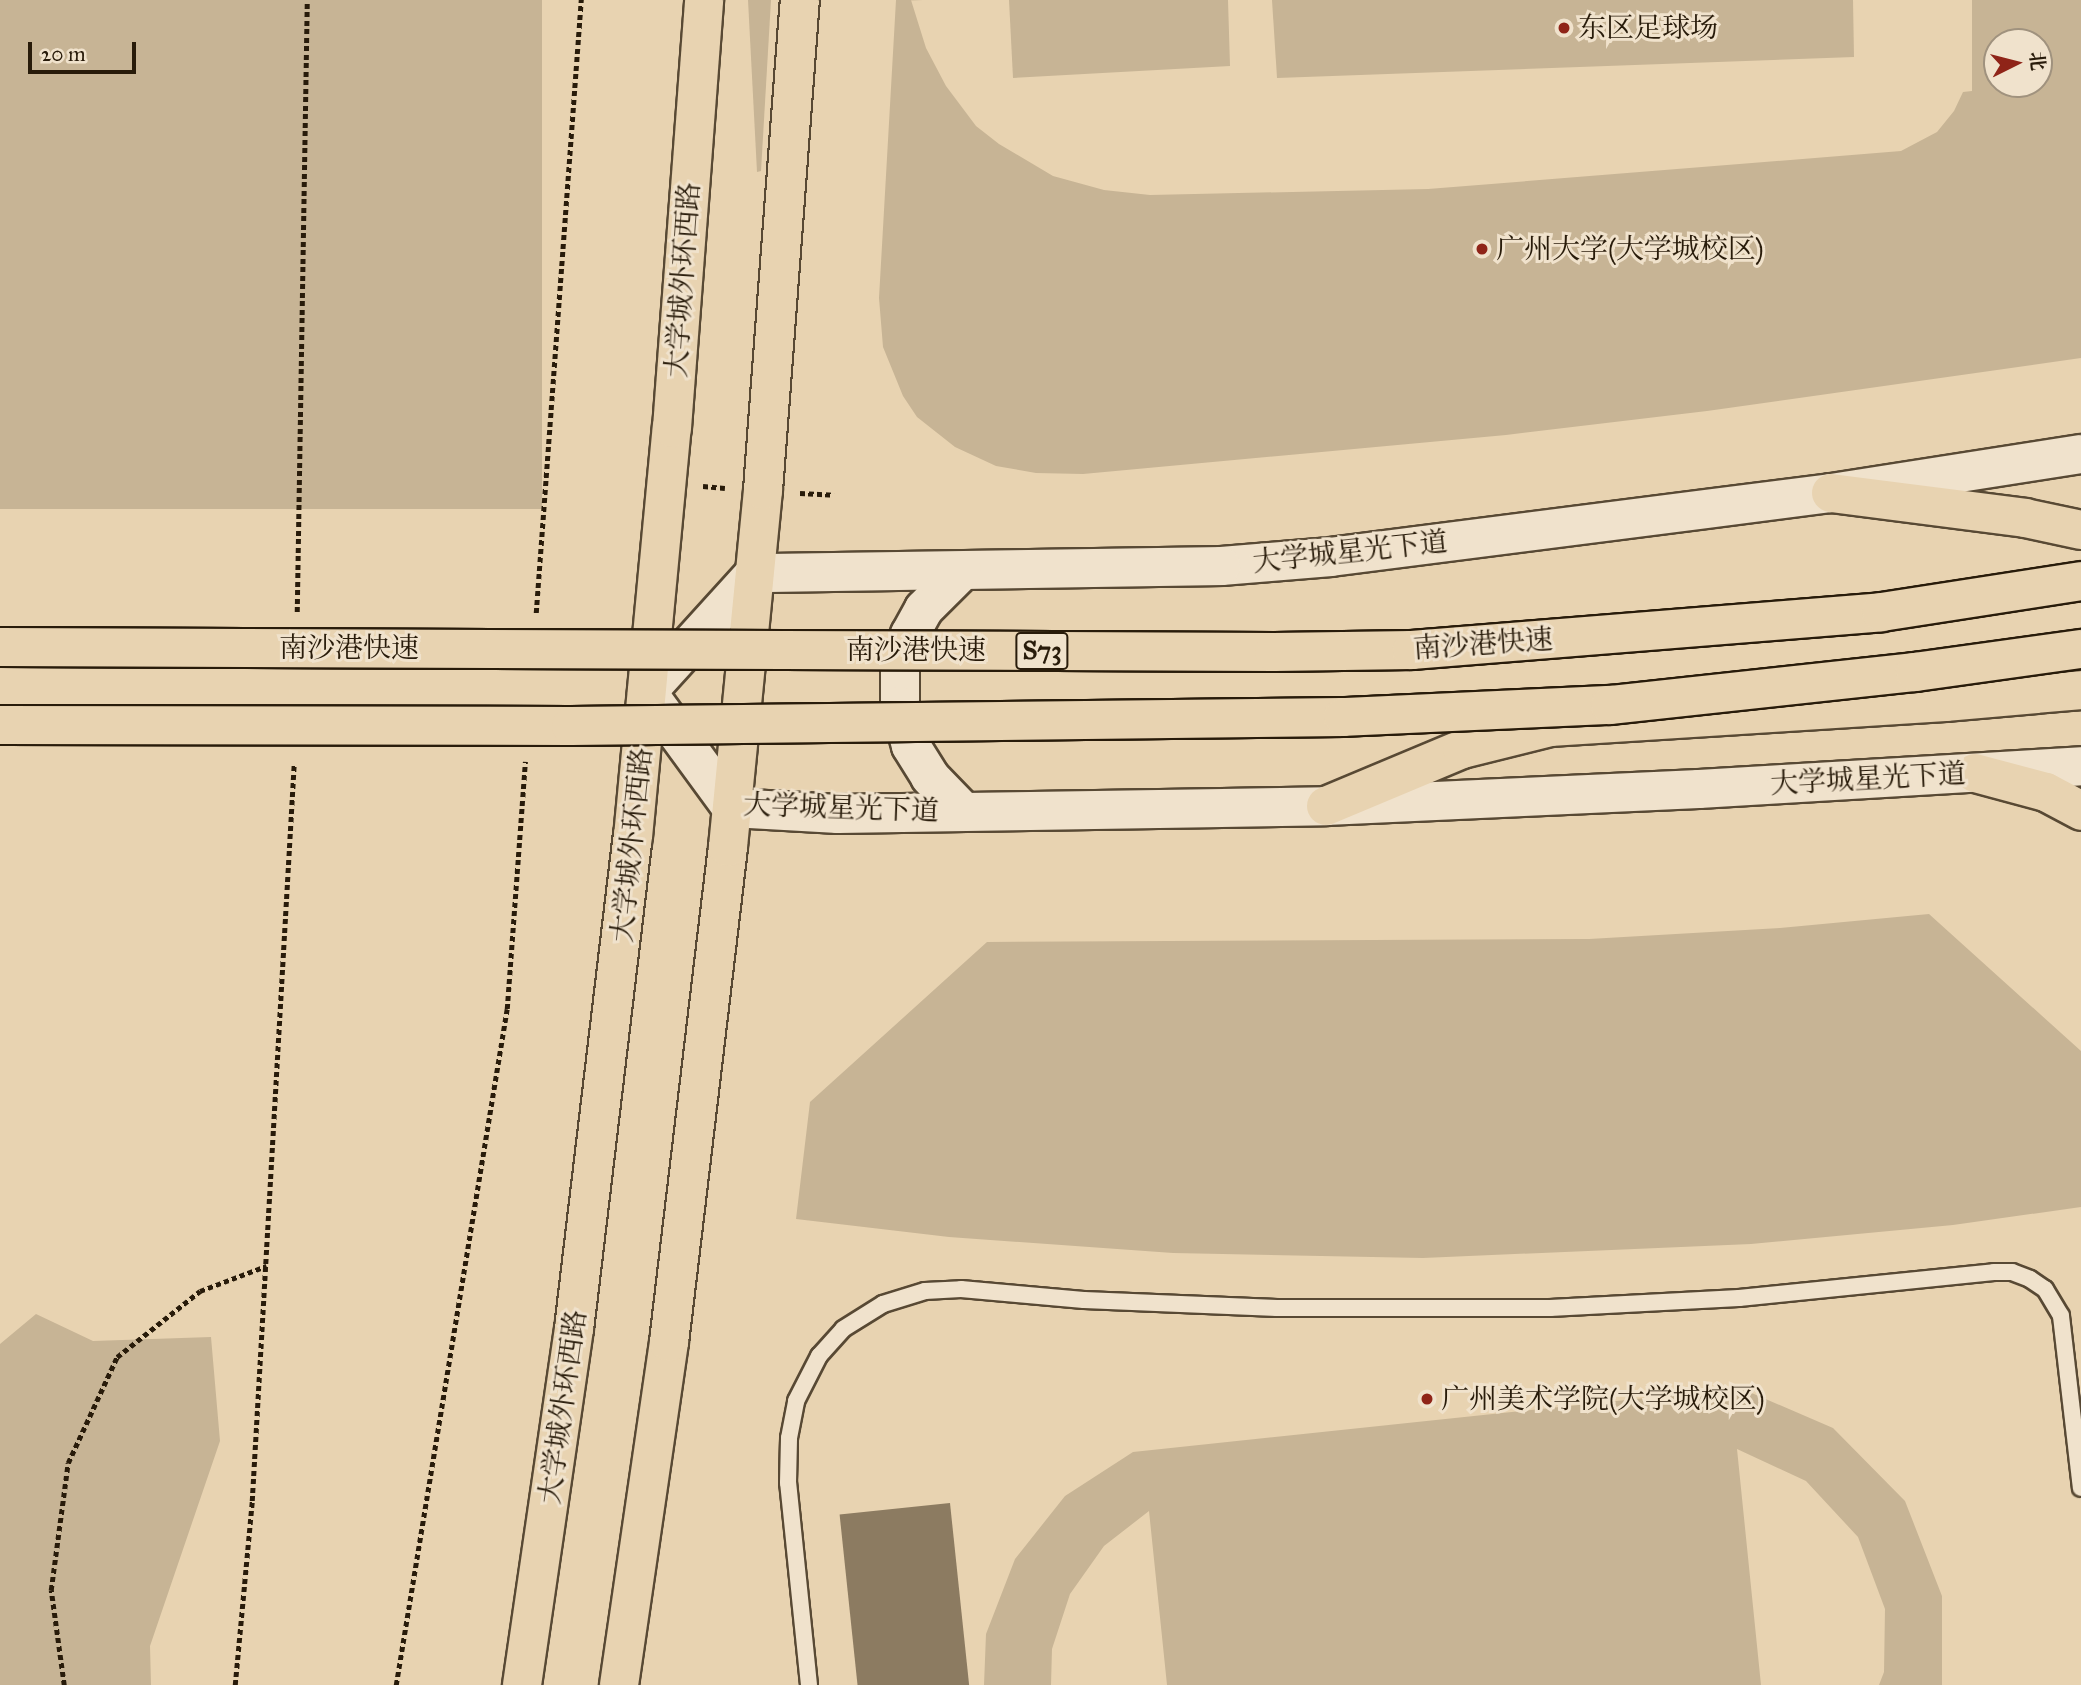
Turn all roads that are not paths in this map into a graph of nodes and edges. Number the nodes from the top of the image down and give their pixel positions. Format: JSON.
{"nodes":[{"id":1,"x":704,"y":0,"type":"edge"},
{"id":2,"x":800,"y":0,"type":"edge"},
{"id":3,"x":2081,"y":454,"type":"edge"},
{"id":4,"x":1832,"y":494,"type":"junction"},
{"id":5,"x":2081,"y":530,"type":"edge"},
{"id":6,"x":962,"y":571,"type":"junction"},
{"id":7,"x":755,"y":573,"type":"junction"},
{"id":8,"x":2081,"y":581,"type":"edge"},
{"id":9,"x":0,"y":647,"type":"edge"},
{"id":10,"x":2081,"y":649,"type":"edge"},
{"id":11,"x":2081,"y":690,"type":"edge"},
{"id":12,"x":648,"y":692,"type":"junction"},
{"id":13,"x":0,"y":725,"type":"edge"},
{"id":14,"x":2081,"y":766,"type":"edge"},
{"id":15,"x":1975,"y":773,"type":"junction"},
{"id":16,"x":1326,"y":806,"type":"junction"},
{"id":17,"x":732,"y":808,"type":"junction"},
{"id":18,"x":963,"y":811,"type":"junction"},
{"id":19,"x":2081,"y":811,"type":"edge"},
{"id":20,"x":2081,"y":1488,"type":"edge"},
{"id":21,"x":522,"y":1685,"type":"edge"},
{"id":22,"x":619,"y":1685,"type":"edge"},
{"id":23,"x":809,"y":1685,"type":"edge"}],
"edges":[{"from":1,"to":12,"type":"main road","name":"大学城外环西路"},
{"from":2,"to":7,"type":"main road"},
{"from":3,"to":4,"type":"main road","name":"大学城星光下道"},
{"from":4,"to":5,"type":"main road"},
{"from":4,"to":6,"type":"main road","name":"大学城星光下道"},
{"from":6,"to":7,"type":"main road","name":"大学城星光下道"},
{"from":6,"to":18,"type":"main road"},
{"from":7,"to":12,"type":"main road"},
{"from":7,"to":17,"type":"main road"},
{"from":8,"to":9,"type":"main road","name":"南沙港快速","number":"S73","bridge":true},
{"from":10,"to":13,"type":"main road","bridge":true},
{"from":11,"to":16,"type":"main road"},
{"from":12,"to":17,"type":"main road","name":"大学城星光下道"},
{"from":12,"to":21,"type":"main road","name":"大学城外环西路"},
{"from":14,"to":15,"type":"main road","name":"大学城星光下道"},
{"from":15,"to":16,"type":"main road","name":"大学城星光下道"},
{"from":15,"to":19,"type":"main road"},
{"from":16,"to":18,"type":"main road","name":"大学城星光下道"},
{"from":17,"to":18,"type":"main road","name":"大学城星光下道"},
{"from":17,"to":22,"type":"main road"},
{"from":20,"to":23,"type":"lane"}]}
